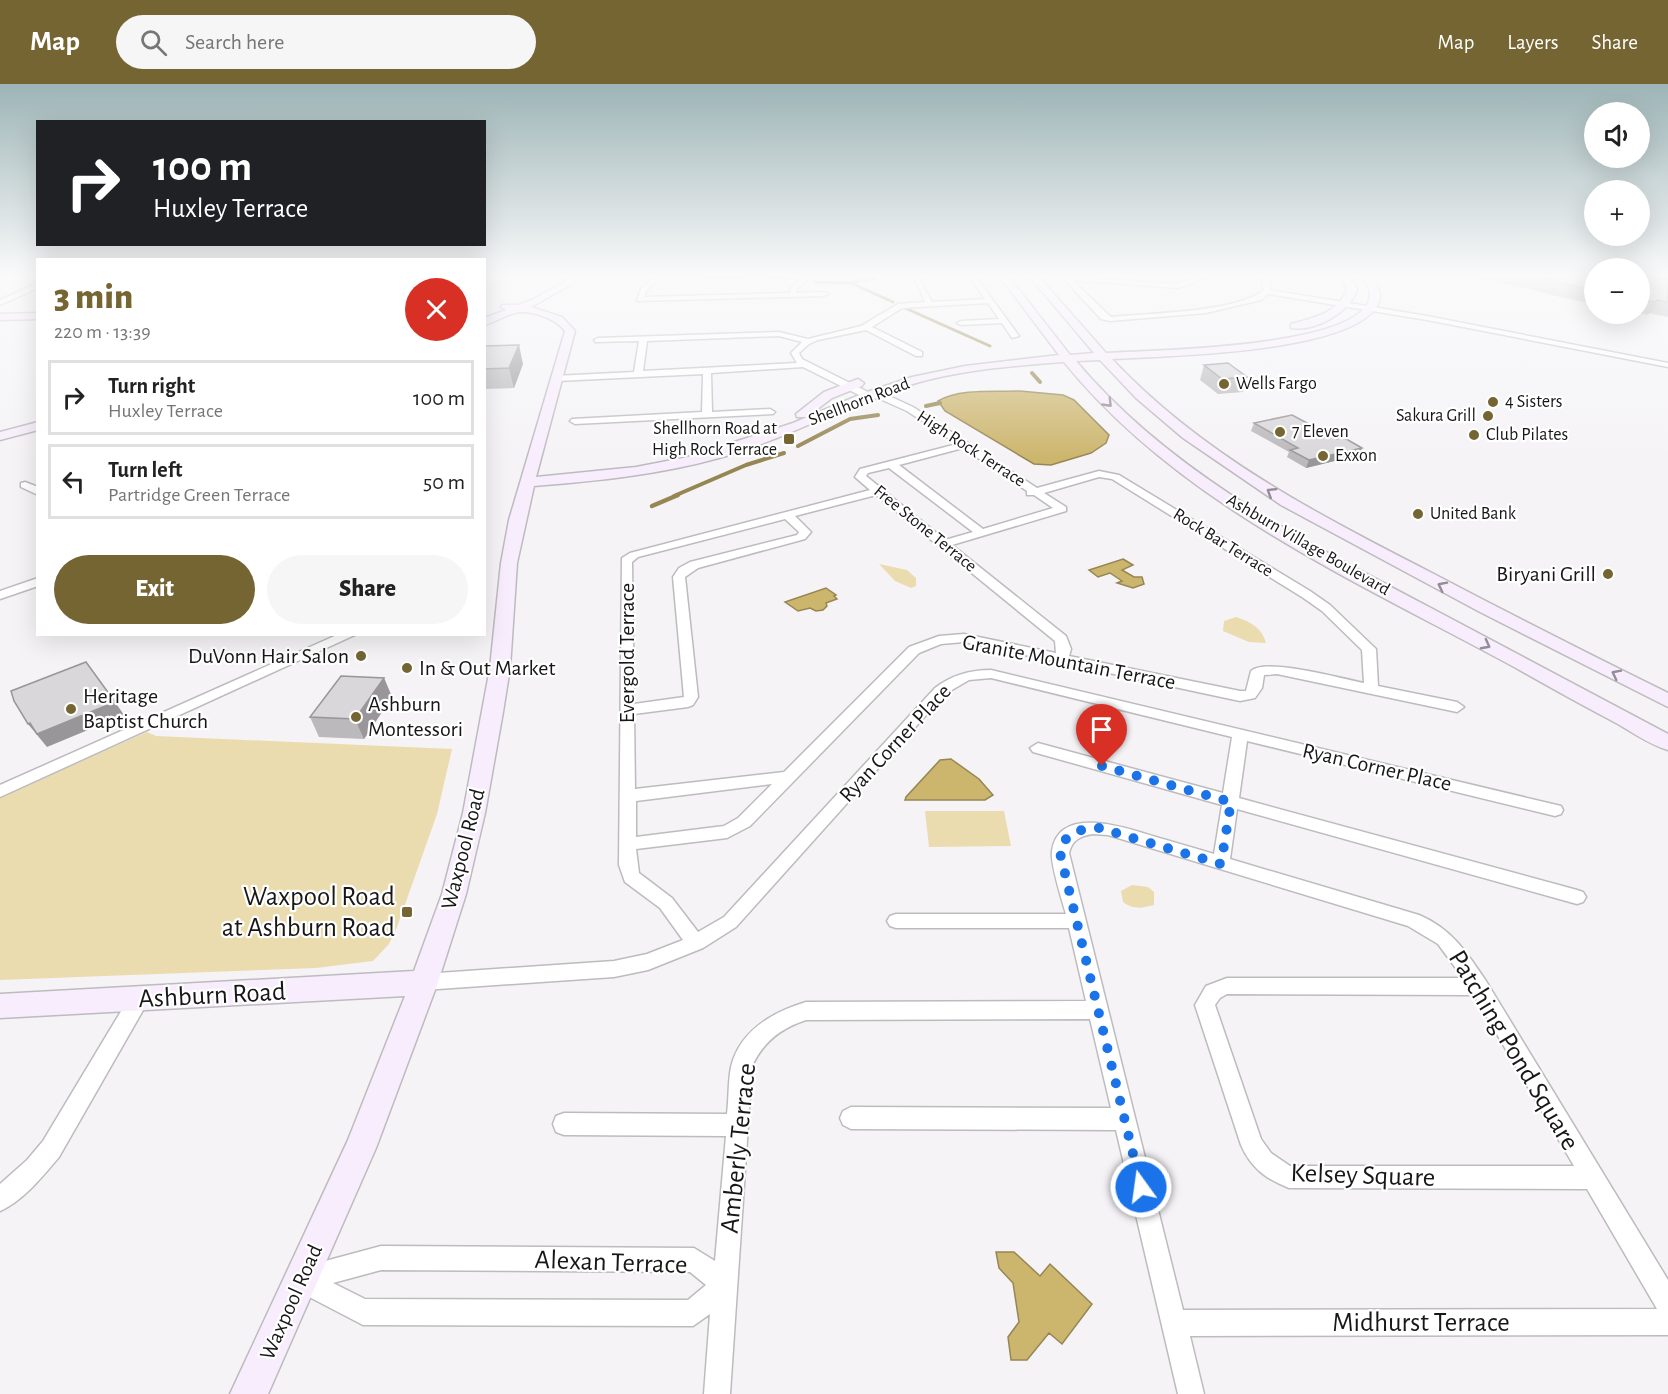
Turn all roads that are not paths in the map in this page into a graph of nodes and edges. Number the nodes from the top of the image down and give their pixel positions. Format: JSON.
{"nodes":[{"id":1,"x":570,"y":338,"type":"edge"},
{"id":2,"x":667,"y":338,"type":"edge"},
{"id":3,"x":796,"y":338,"type":"edge"},
{"id":4,"x":820,"y":338,"type":"edge"},
{"id":5,"x":888,"y":338,"type":"edge"},
{"id":6,"x":1052,"y":338,"type":"edge"},
{"id":7,"x":1088,"y":338,"type":"edge"},
{"id":8,"x":1229,"y":338,"type":"edge"},
{"id":9,"x":1300,"y":338,"type":"edge"},
{"id":10,"x":1514,"y":338,"type":"edge"},
{"id":11,"x":1521,"y":338,"type":"edge"},
{"id":12,"x":643,"y":339,"type":"junction"},
{"id":13,"x":598,"y":340,"type":"dead end"},
{"id":14,"x":808,"y":341,"type":"junction"},
{"id":15,"x":1101,"y":353,"type":"junction"},
{"id":16,"x":920,"y":354,"type":"dead end"},
{"id":17,"x":1065,"y":355,"type":"junction"},
{"id":18,"x":805,"y":364,"type":"junction"},
{"id":19,"x":1668,"y":365,"type":"edge"},
{"id":20,"x":907,"y":369,"type":"dead end"},
{"id":21,"x":1668,"y":370,"type":"edge"},
{"id":22,"x":707,"y":372,"type":"junction"},
{"id":23,"x":638,"y":375,"type":"junction"},
{"id":24,"x":557,"y":378,"type":"junction"},
{"id":25,"x":868,"y":380,"type":"dead end"},
{"id":26,"x":849,"y":387,"type":"junction"},
{"id":27,"x":866,"y":395,"type":"junction"},
{"id":28,"x":770,"y":412,"type":"dead end"},
{"id":29,"x":707,"y":415,"type":"junction"},
{"id":30,"x":36,"y":419,"type":"edge"},
{"id":31,"x":575,"y":421,"type":"dead end"},
{"id":32,"x":36,"y":427,"type":"edge"},
{"id":33,"x":0,"y":428,"type":"edge"},
{"id":34,"x":771,"y":434,"type":"junction"},
{"id":35,"x":0,"y":436,"type":"edge"},
{"id":36,"x":964,"y":445,"type":"junction"},
{"id":37,"x":953,"y":448,"type":"junction"},
{"id":38,"x":891,"y":464,"type":"junction"},
{"id":39,"x":527,"y":482,"type":"junction"},
{"id":40,"x":25,"y":485,"type":"dead end"},
{"id":41,"x":36,"y":491,"type":"edge"},
{"id":42,"x":878,"y":491,"type":"junction"},
{"id":43,"x":1036,"y":492,"type":"junction"},
{"id":44,"x":1023,"y":496,"type":"junction"},
{"id":45,"x":1048,"y":513,"type":"junction"},
{"id":46,"x":787,"y":515,"type":"junction"},
{"id":47,"x":981,"y":533,"type":"junction"},
{"id":48,"x":944,"y":544,"type":"junction"},
{"id":49,"x":36,"y":583,"type":"edge"},
{"id":50,"x":0,"y":595,"type":"edge"},
{"id":51,"x":347,"y":636,"type":"edge"},
{"id":52,"x":1062,"y":658,"type":"junction"},
{"id":53,"x":1371,"y":689,"type":"junction"},
{"id":54,"x":1668,"y":701,"type":"edge"},
{"id":55,"x":1457,"y":707,"type":"dead end"},
{"id":56,"x":627,"y":710,"type":"junction"},
{"id":57,"x":1240,"y":735,"type":"junction"},
{"id":58,"x":1668,"y":743,"type":"edge"},
{"id":59,"x":1038,"y":748,"type":"dead end"},
{"id":60,"x":788,"y":777,"type":"junction"},
{"id":61,"x":0,"y":791,"type":"edge"},
{"id":62,"x":627,"y":796,"type":"junction"},
{"id":63,"x":1231,"y":802,"type":"junction"},
{"id":64,"x":1555,"y":810,"type":"dead end"},
{"id":65,"x":628,"y":844,"type":"junction"},
{"id":66,"x":1221,"y":864,"type":"junction"},
{"id":67,"x":1577,"y":897,"type":"dead end"},
{"id":68,"x":896,"y":921,"type":"dead end"},
{"id":69,"x":1076,"y":921,"type":"junction"},
{"id":70,"x":696,"y":943,"type":"junction"},
{"id":71,"x":424,"y":982,"type":"junction"},
{"id":72,"x":1479,"y":987,"type":"junction"},
{"id":73,"x":139,"y":999,"type":"junction"},
{"id":74,"x":0,"y":1006,"type":"edge"},
{"id":75,"x":1098,"y":1010,"type":"junction"},
{"id":76,"x":851,"y":1118,"type":"dead end"},
{"id":77,"x":1124,"y":1119,"type":"junction"},
{"id":78,"x":564,"y":1124,"type":"dead end"},
{"id":79,"x":737,"y":1125,"type":"junction"},
{"id":80,"x":1593,"y":1178,"type":"junction"},
{"id":81,"x":0,"y":1199,"type":"edge"},
{"id":82,"x":301,"y":1279,"type":"junction"},
{"id":83,"x":725,"y":1285,"type":"junction"},
{"id":84,"x":1668,"y":1304,"type":"edge"},
{"id":85,"x":1668,"y":1322,"type":"edge"},
{"id":86,"x":1174,"y":1323,"type":"junction"},
{"id":87,"x":249,"y":1394,"type":"edge"},
{"id":88,"x":717,"y":1394,"type":"edge"},
{"id":89,"x":1191,"y":1394,"type":"edge"}],
"edges":[{"from":1,"to":24,"type":"main road","name":"Waxpool Road"},
{"from":2,"to":12,"type":"street"},
{"from":3,"to":14,"type":"street"},
{"from":4,"to":14,"type":"street"},
{"from":5,"to":16,"type":"street"},
{"from":6,"to":17,"type":"main road","name":"Ashburn Village Boulevard"},
{"from":7,"to":15,"type":"main road","name":"Ashburn Village Boulevard"},
{"from":8,"to":15,"type":"main road","name":"Shellhorn Road"},
{"from":9,"to":15,"type":"main road","name":"Shellhorn Road"},
{"from":10,"to":21,"type":"street"},
{"from":11,"to":19,"type":"street"},
{"from":12,"to":13,"type":"street"},
{"from":12,"to":23,"type":"street"},
{"from":14,"to":18,"type":"street"},
{"from":15,"to":17,"type":"main road","name":"Shellhorn Road"},
{"from":54,"to":15,"type":"main road","name":"Ashburn Village Boulevard","one_way":true},
{"from":17,"to":20,"type":"main road","name":"Shellhorn Road"},
{"from":17,"to":27,"type":"main road","name":"Shellhorn Road"},
{"from":17,"to":58,"type":"main road","name":"Ashburn Village Boulevard","one_way":true},
{"from":18,"to":22,"type":"street"},
{"from":18,"to":26,"type":"street"},
{"from":22,"to":23,"type":"street"},
{"from":22,"to":29,"type":"street"},
{"from":23,"to":24,"type":"street"},
{"from":24,"to":39,"type":"main road","name":"Waxpool Road"},
{"from":25,"to":26,"type":"main road","name":"Shellhorn Road"},
{"from":26,"to":27,"type":"street"},
{"from":26,"to":34,"type":"main road","name":"Shellhorn Road"},
{"from":27,"to":34,"type":"main road","name":"Shellhorn Road"},
{"from":27,"to":36,"type":"street","name":"High Rock Terrace"},
{"from":27,"to":37,"type":"street","name":"High Rock Terrace"},
{"from":28,"to":29,"type":"street"},
{"from":29,"to":31,"type":"street"},
{"from":30,"to":33,"type":"main road"},
{"from":32,"to":35,"type":"main road"},
{"from":34,"to":39,"type":"main road","name":"Shellhorn Road"},
{"from":36,"to":37,"type":"street","name":"Free Stone Terrace"},
{"from":36,"to":43,"type":"street","name":"High Rock Terrace"},
{"from":37,"to":38,"type":"street","name":"Free Stone Terrace"},
{"from":37,"to":44,"type":"street","name":"High Rock Terrace"},
{"from":38,"to":42,"type":"street","name":"Free Stone Terrace"},
{"from":38,"to":47,"type":"street"},
{"from":39,"to":71,"type":"main road","name":"Waxpool Road"},
{"from":40,"to":41,"type":"street"},
{"from":42,"to":46,"type":"street","name":"Evergold Terrace"},
{"from":42,"to":48,"type":"street","name":"Free Stone Terrace"},
{"from":43,"to":44,"type":"street","name":"Rock Bar Terrace"},
{"from":43,"to":45,"type":"street","name":"High Rock Terrace"},
{"from":43,"to":53,"type":"street","name":"Rock Bar Terrace"},
{"from":44,"to":45,"type":"street","name":"High Rock Terrace"},
{"from":45,"to":47,"type":"street","name":"High Rock Terrace"},
{"from":46,"to":56,"type":"street","name":"Evergold Terrace"},
{"from":46,"to":56,"type":"street"},
{"from":47,"to":48,"type":"street","name":"High Rock Terrace"},
{"from":48,"to":52,"type":"street","name":"Free Stone Terrace"},
{"from":49,"to":50,"type":"street"},
{"from":51,"to":61,"type":"street"},
{"from":52,"to":53,"type":"street","name":"Granite Mountain Terrace"},
{"from":52,"to":60,"type":"street","name":"Granite Mountain Terrace"},
{"from":53,"to":55,"type":"street","name":"Granite Mountain Terrace"},
{"from":56,"to":62,"type":"street","name":"Evergold Terrace"},
{"from":57,"to":63,"type":"street"},
{"from":57,"to":64,"type":"street","name":"Ryan Corner Place"},
{"from":57,"to":70,"type":"street","name":"Ryan Corner Place"},
{"from":59,"to":63,"type":"street"},
{"from":60,"to":62,"type":"street"},
{"from":60,"to":65,"type":"street","name":"Granite Mountain Terrace"},
{"from":62,"to":65,"type":"street","name":"Evergold Terrace"},
{"from":63,"to":66,"type":"street"},
{"from":63,"to":67,"type":"street"},
{"from":65,"to":70,"type":"street","name":"Evergold Terrace"},
{"from":66,"to":69,"type":"street","name":"Patching Pond Square"},
{"from":66,"to":72,"type":"street","name":"Patching Pond Square"},
{"from":68,"to":69,"type":"street"},
{"from":69,"to":75,"type":"street"},
{"from":70,"to":71,"type":"street","name":"Ryan Corner Place"},
{"from":71,"to":73,"type":"main road","name":"Ashburn Road"},
{"from":71,"to":82,"type":"main road","name":"Waxpool Road"},
{"from":72,"to":80,"type":"street","name":"Patching Pond Square"},
{"from":72,"to":80,"type":"street","name":"Kelsey Square"},
{"from":73,"to":74,"type":"main road","name":"Ashburn Road"},
{"from":73,"to":81,"type":"street"},
{"from":75,"to":77,"type":"street"},
{"from":75,"to":79,"type":"street","name":"Amberly Terrace"},
{"from":76,"to":77,"type":"street"},
{"from":77,"to":86,"type":"street"},
{"from":78,"to":79,"type":"street"},
{"from":79,"to":83,"type":"street","name":"Amberly Terrace"},
{"from":80,"to":84,"type":"street","name":"Patching Pond Square"},
{"from":82,"to":83,"type":"street","name":"Alexan Terrace"},
{"from":82,"to":83,"type":"street","name":"Alexan Terrace"},
{"from":82,"to":87,"type":"main road","name":"Waxpool Road"},
{"from":83,"to":88,"type":"street","name":"Amberly Terrace"},
{"from":85,"to":86,"type":"street","name":"Midhurst Terrace"},
{"from":86,"to":89,"type":"street"}]}
